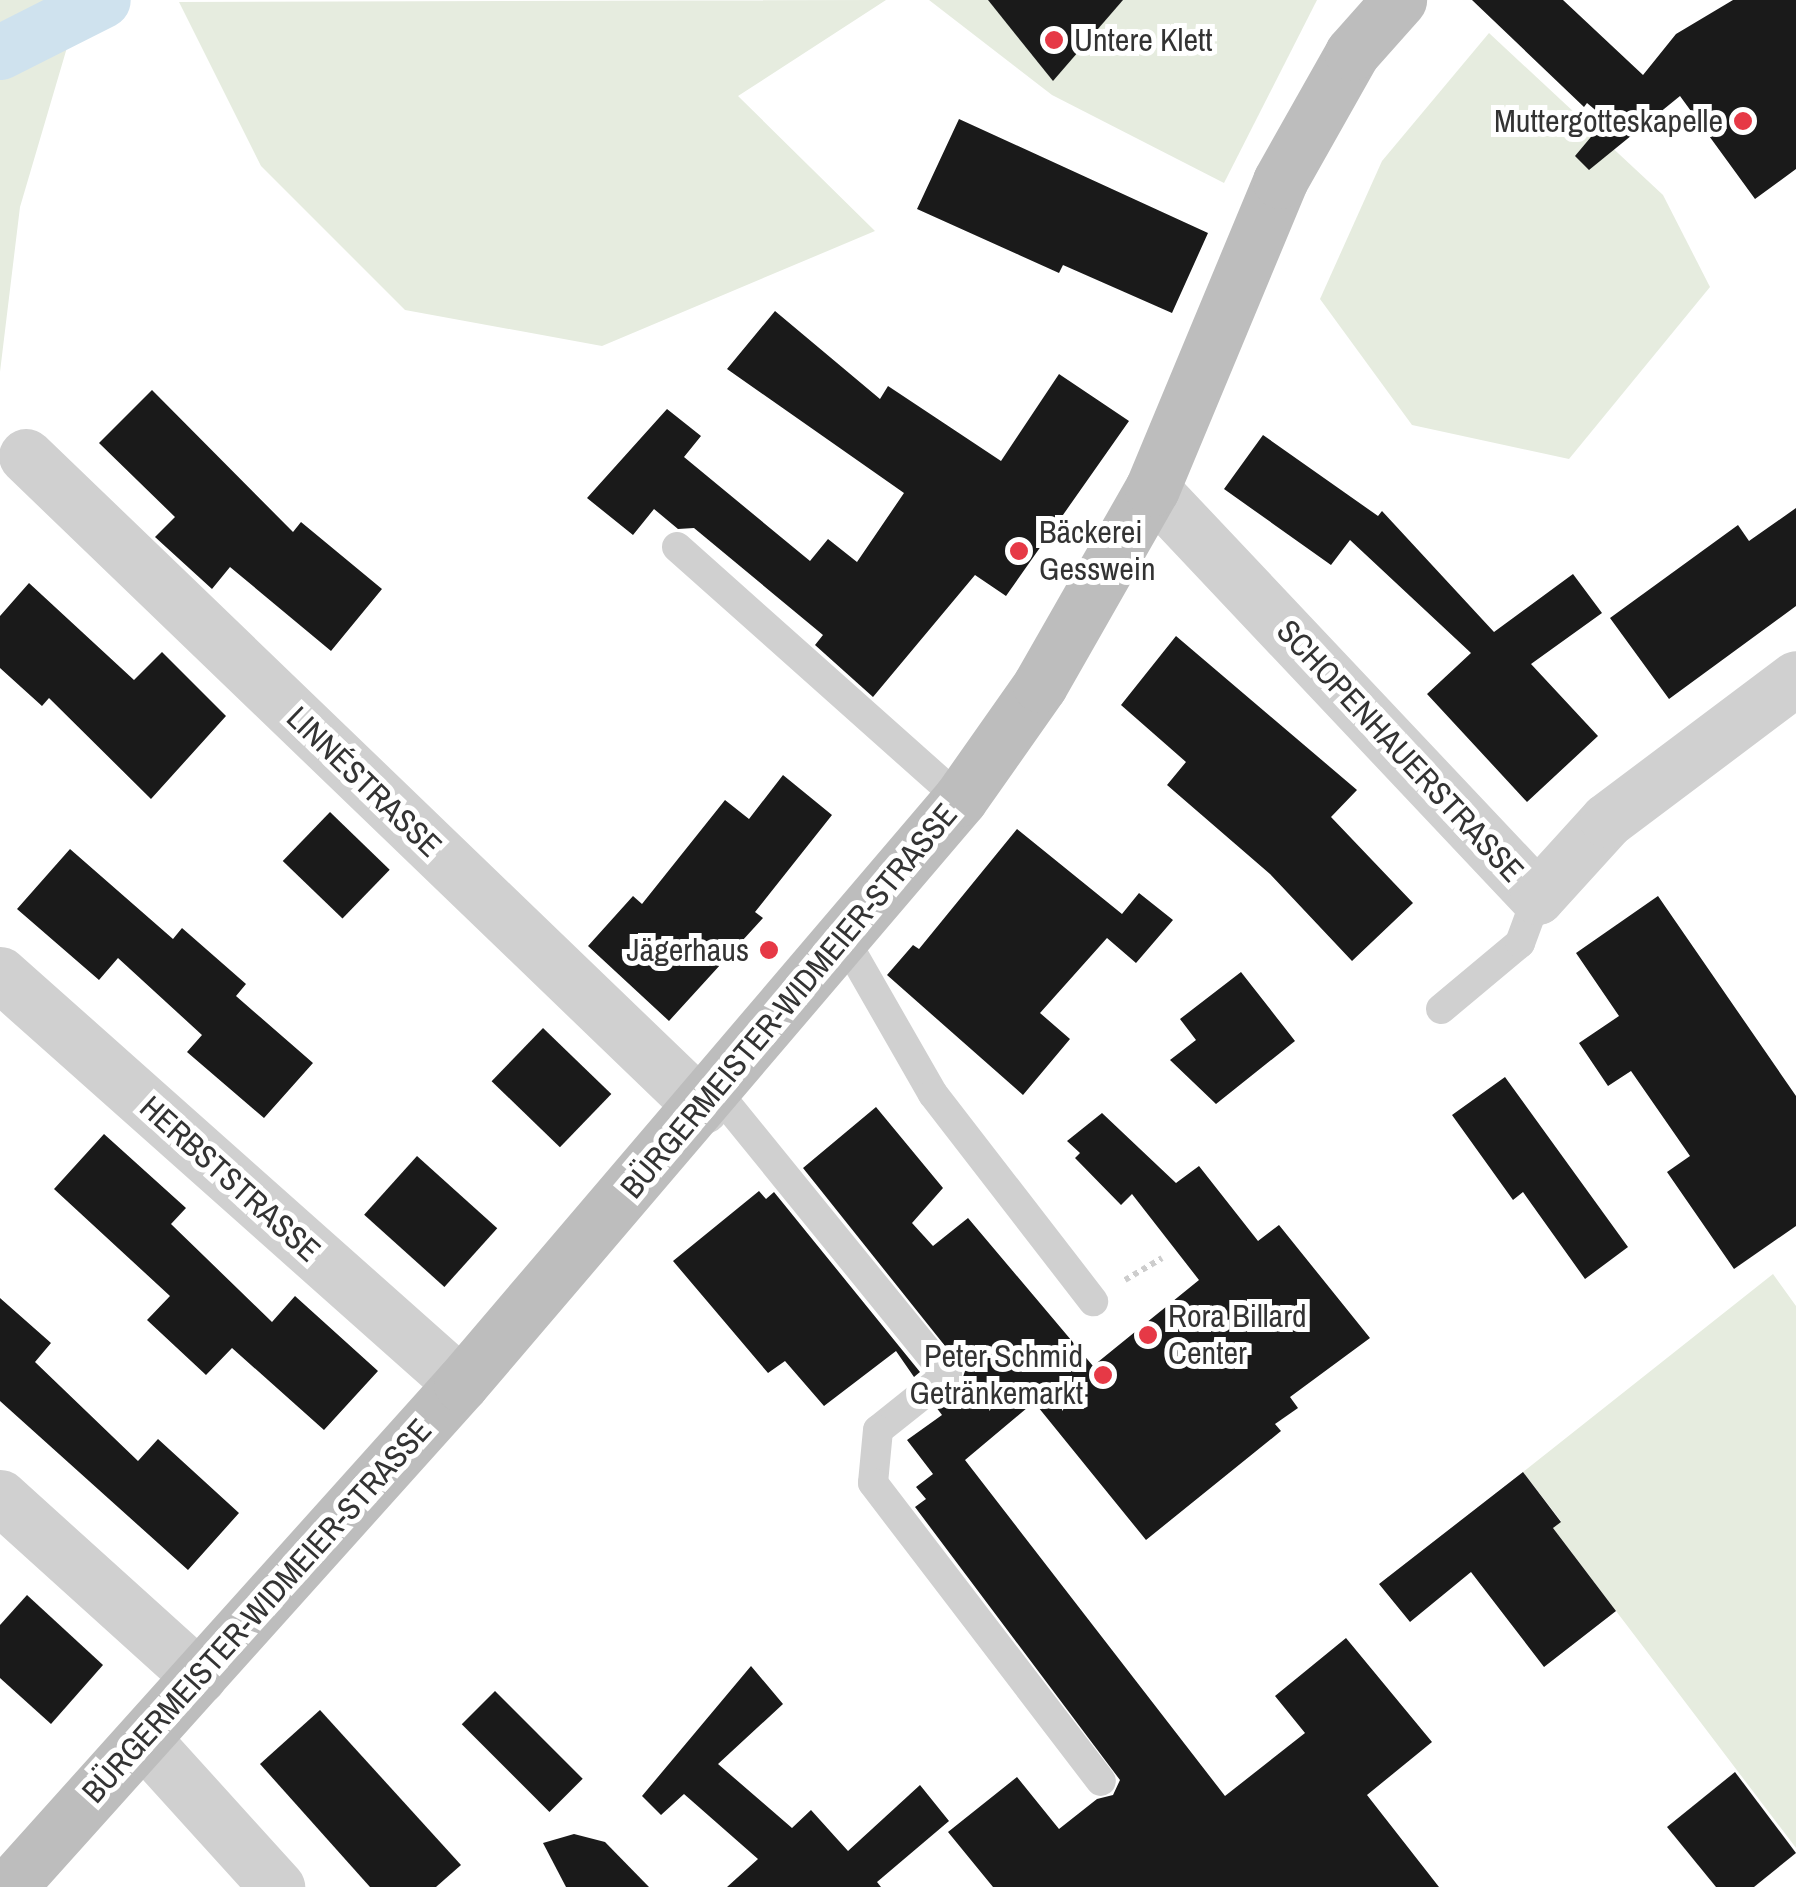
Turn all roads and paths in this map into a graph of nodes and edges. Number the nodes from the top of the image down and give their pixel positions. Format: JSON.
{"nodes":[{"id":1,"x":1399,"y":0,"type":"edge"},
{"id":2,"x":26,"y":456,"type":"dead end"},
{"id":3,"x":1152,"y":489,"type":"junction"},
{"id":4,"x":677,"y":547,"type":"dead end"},
{"id":5,"x":1796,"y":678,"type":"edge"},
{"id":6,"x":960,"y":798,"type":"junction"},
{"id":7,"x":1538,"y":897,"type":"junction"},
{"id":8,"x":843,"y":937,"type":"junction"},
{"id":9,"x":0,"y":974,"type":"edge"},
{"id":10,"x":1441,"y":1009,"type":"dead end"},
{"id":11,"x":709,"y":1099,"type":"junction"},
{"id":12,"x":1162,"y":1258,"type":"dead end"},
{"id":13,"x":1120,"y":1283,"type":"dead end"},
{"id":14,"x":1093,"y":1301,"type":"dead end"},
{"id":15,"x":461,"y":1384,"type":"junction"},
{"id":16,"x":0,"y":1497,"type":"edge"},
{"id":17,"x":199,"y":1677,"type":"junction"},
{"id":18,"x":143,"y":1738,"type":"junction"},
{"id":19,"x":1101,"y":1781,"type":"dead end"},
{"id":20,"x":22,"y":1883,"type":"edge"},
{"id":21,"x":277,"y":1887,"type":"edge"}],
"edges":[{"from":1,"to":3,"type":"street","name":"BÜRGERMEISTER-WIDMEIER-STRASSE"},
{"from":2,"to":11,"type":"street","name":"LINNÉSTRASSE"},
{"from":3,"to":6,"type":"street","name":"BÜRGERMEISTER-WIDMEIER-STRASSE"},
{"from":3,"to":7,"type":"street","name":"SCHOPENHAUERSTRASSE"},
{"from":4,"to":6,"type":"lane"},
{"from":5,"to":7,"type":"street","name":"SCHOPENHAUERSTRASSE"},
{"from":6,"to":8,"type":"street","name":"BÜRGERMEISTER-WIDMEIER-STRASSE"},
{"from":7,"to":10,"type":"lane"},
{"from":8,"to":11,"type":"street","name":"BÜRGERMEISTER-WIDMEIER-STRASSE"},
{"from":8,"to":14,"type":"lane"},
{"from":9,"to":15,"type":"street","name":"HERBSTSTRASSE"},
{"from":11,"to":15,"type":"street","name":"BÜRGERMEISTER-WIDMEIER-STRASSE"},
{"from":11,"to":19,"type":"lane"},
{"from":12,"to":13,"type":"path"},
{"from":15,"to":17,"type":"street","name":"BÜRGERMEISTER-WIDMEIER-STRASSE"},
{"from":16,"to":17,"type":"street"},
{"from":17,"to":18,"type":"street","name":"BÜRGERMEISTER-WIDMEIER-STRASSE"},
{"from":18,"to":20,"type":"street","name":"BÜRGERMEISTER-WIDMEIER-STRASSE"},
{"from":18,"to":21,"type":"street"}]}
